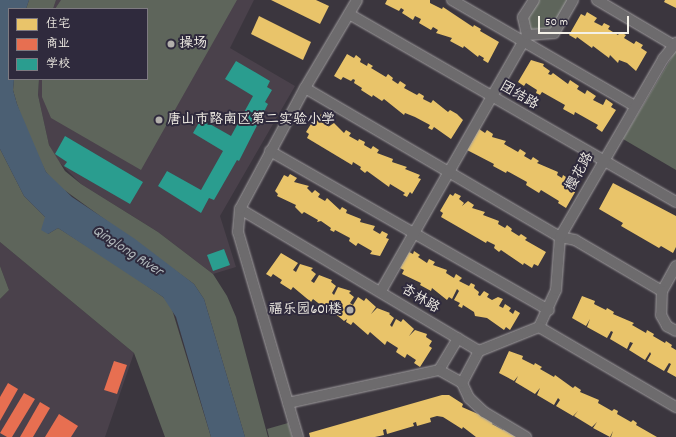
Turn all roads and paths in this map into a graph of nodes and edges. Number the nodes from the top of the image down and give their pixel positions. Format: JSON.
{"nodes":[{"id":1,"x":357,"y":0,"type":"edge"},
{"id":2,"x":452,"y":0,"type":"edge"},
{"id":3,"x":534,"y":0,"type":"edge"},
{"id":4,"x":573,"y":0,"type":"edge"},
{"id":5,"x":597,"y":0,"type":"edge"},
{"id":6,"x":349,"y":14,"type":"junction"},
{"id":7,"x":525,"y":38,"type":"junction"},
{"id":8,"x":675,"y":44,"type":"edge"},
{"id":9,"x":305,"y":88,"type":"junction"},
{"id":10,"x":491,"y":96,"type":"junction"},
{"id":11,"x":635,"y":106,"type":"junction"},
{"id":12,"x":270,"y":151,"type":"junction"},
{"id":13,"x":603,"y":160,"type":"junction"},
{"id":14,"x":449,"y":172,"type":"junction"},
{"id":15,"x":676,"y":202,"type":"edge"},
{"id":16,"x":240,"y":209,"type":"junction"},
{"id":17,"x":414,"y":232,"type":"junction"},
{"id":18,"x":560,"y":237,"type":"junction"},
{"id":19,"x":676,"y":266,"type":"edge"},
{"id":20,"x":381,"y":291,"type":"junction"},
{"id":21,"x":662,"y":291,"type":"junction"},
{"id":22,"x":549,"y":310,"type":"junction"},
{"id":23,"x":539,"y":327,"type":"junction"},
{"id":24,"x":676,"y":332,"type":"edge"},
{"id":25,"x":458,"y":338,"type":"junction"},
{"id":26,"x":479,"y":351,"type":"junction"},
{"id":27,"x":439,"y":370,"type":"junction"},
{"id":28,"x":462,"y":383,"type":"junction"},
{"id":29,"x":288,"y":403,"type":"junction"},
{"id":30,"x":676,"y":407,"type":"edge"},
{"id":31,"x":298,"y":437,"type":"edge"},
{"id":32,"x":526,"y":437,"type":"edge"}],
"edges":[{"from":1,"to":6,"type":"street"},
{"from":2,"to":7,"type":"street"},
{"from":3,"to":7,"type":"street"},
{"from":4,"to":7,"type":"street"},
{"from":5,"to":8,"type":"street"},
{"from":6,"to":9,"type":"street"},
{"from":6,"to":10,"type":"street","name":"团结路"},
{"from":7,"to":10,"type":"street"},
{"from":7,"to":11,"type":"street"},
{"from":8,"to":11,"type":"street","name":"樱花路"},
{"from":9,"to":12,"type":"street"},
{"from":9,"to":14,"type":"street"},
{"from":10,"to":13,"type":"street","name":"团结路"},
{"from":10,"to":14,"type":"street"},
{"from":11,"to":13,"type":"street","name":"樱花路"},
{"from":12,"to":16,"type":"street"},
{"from":12,"to":17,"type":"street"},
{"from":13,"to":15,"type":"street","name":"团结路"},
{"from":13,"to":18,"type":"street","name":"樱花路"},
{"from":14,"to":17,"type":"street"},
{"from":14,"to":18,"type":"street"},
{"from":16,"to":20,"type":"street","name":"杏林路"},
{"from":16,"to":29,"type":"street"},
{"from":17,"to":20,"type":"street"},
{"from":17,"to":22,"type":"street"},
{"from":18,"to":21,"type":"street"},
{"from":18,"to":22,"type":"street","name":"樱花路"},
{"from":19,"to":21,"type":"street"},
{"from":20,"to":25,"type":"street","name":"杏林路"},
{"from":21,"to":24,"type":"street"},
{"from":22,"to":23,"type":"street","name":"樱花路"},
{"from":23,"to":26,"type":"street"},
{"from":23,"to":30,"type":"street"},
{"from":25,"to":26,"type":"street","name":"杏林路"},
{"from":25,"to":27,"type":"street"},
{"from":26,"to":28,"type":"street"},
{"from":27,"to":28,"type":"street"},
{"from":27,"to":29,"type":"street"},
{"from":28,"to":32,"type":"street"},
{"from":29,"to":31,"type":"street"}]}
